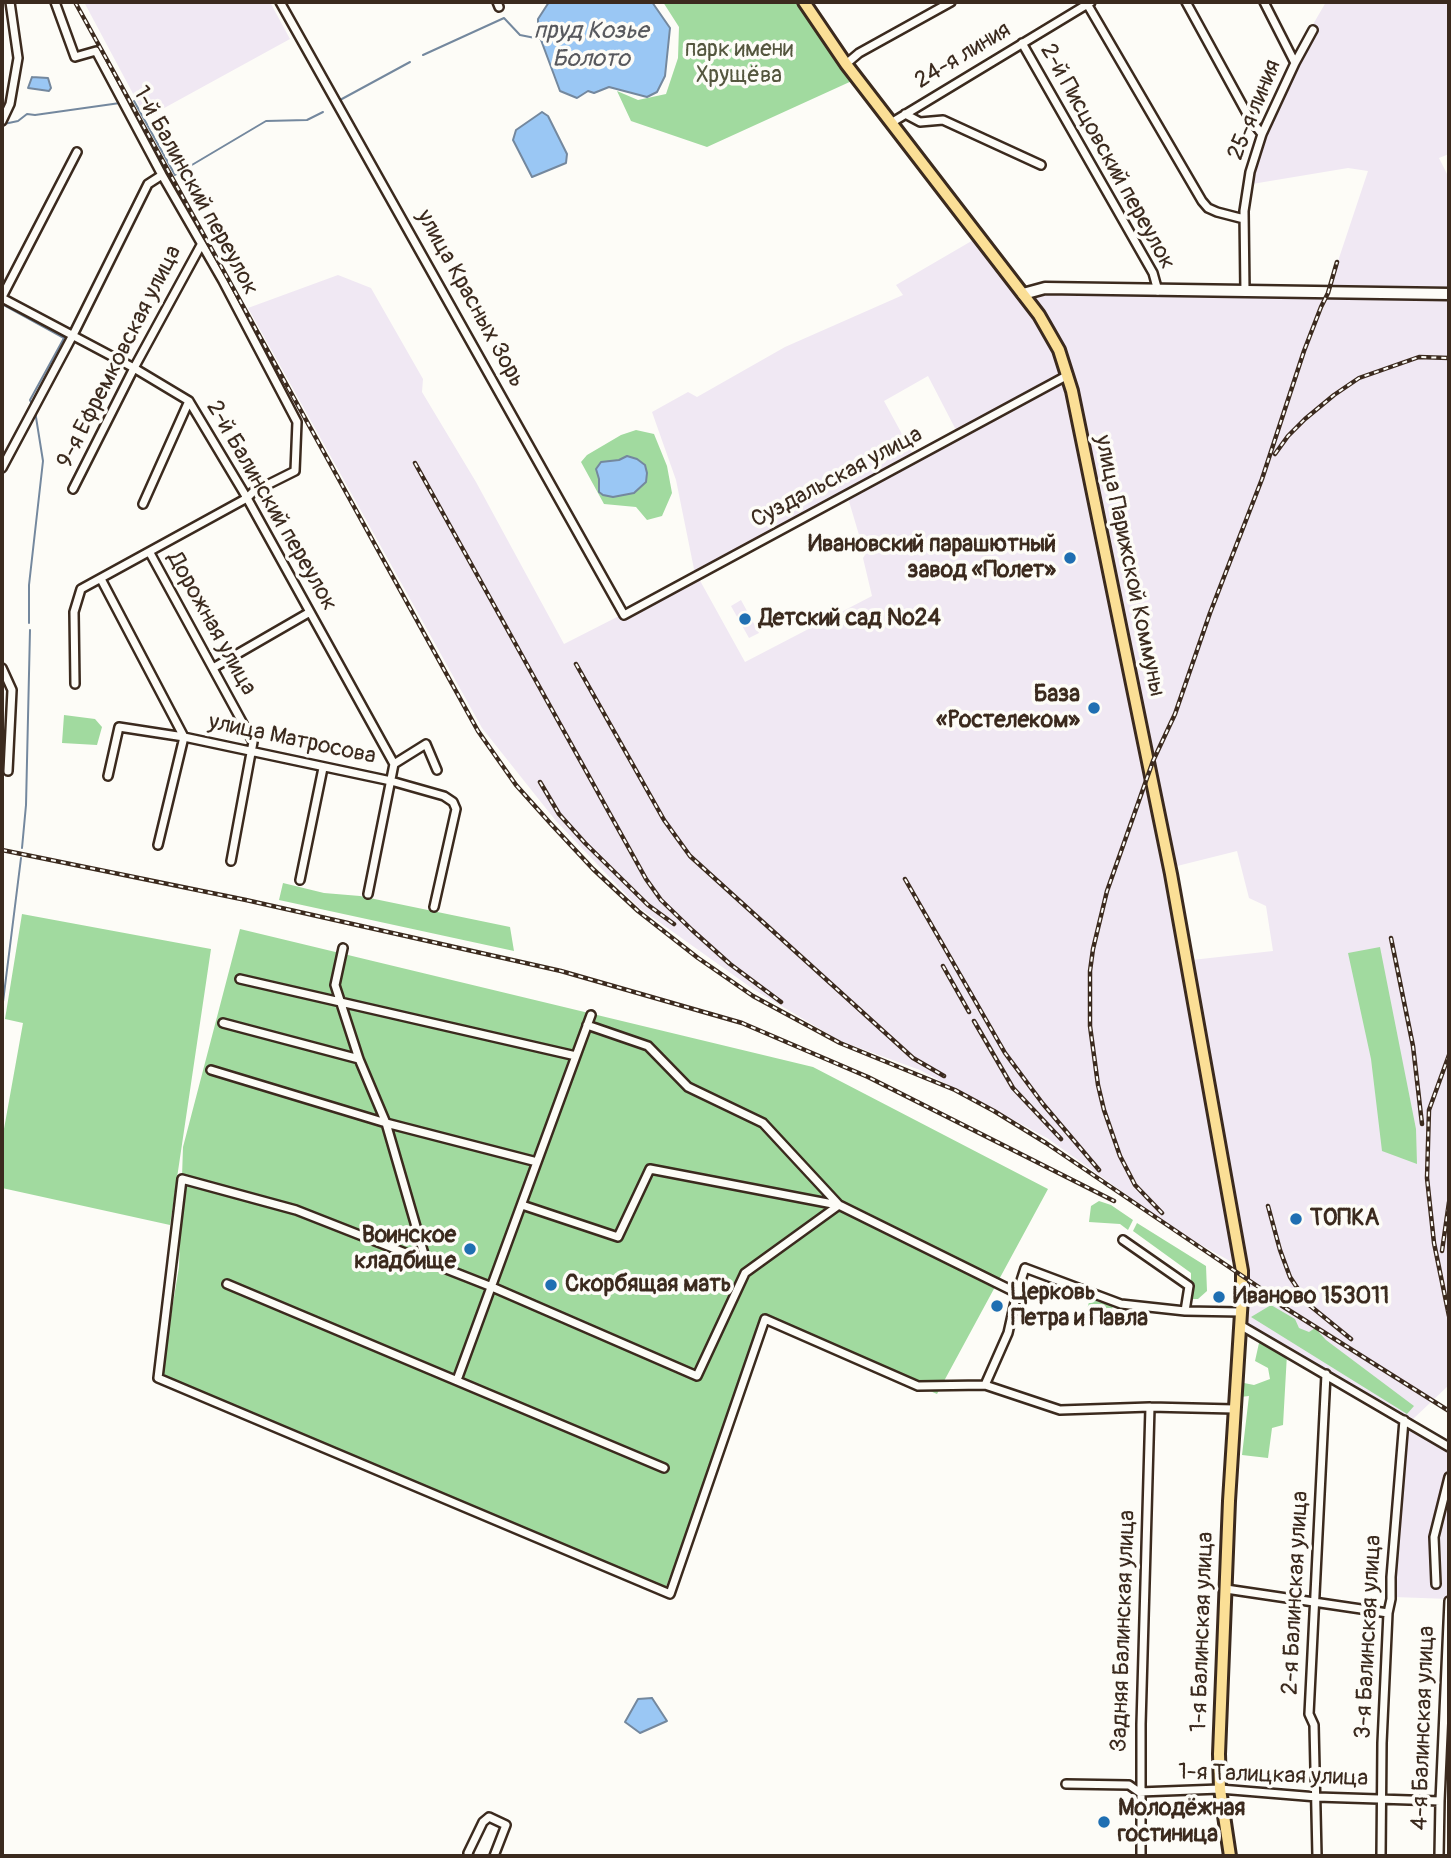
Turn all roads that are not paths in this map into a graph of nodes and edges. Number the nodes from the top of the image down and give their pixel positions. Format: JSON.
{"nodes":[{"id":1,"x":10,"y":2,"type":"edge"},
{"id":2,"x":55,"y":2,"type":"edge"},
{"id":3,"x":280,"y":2,"type":"edge"},
{"id":4,"x":804,"y":2,"type":"edge"},
{"id":5,"x":951,"y":2,"type":"edge"},
{"id":6,"x":1088,"y":2,"type":"edge"},
{"id":7,"x":1186,"y":2,"type":"edge"},
{"id":8,"x":1264,"y":2,"type":"edge"},
{"id":9,"x":1313,"y":30,"type":"dead end"},
{"id":10,"x":1022,"y":43,"type":"junction"},
{"id":11,"x":1295,"y":63,"type":"junction"},
{"id":12,"x":846,"y":64,"type":"junction"},
{"id":13,"x":905,"y":114,"type":"junction"},
{"id":14,"x":2,"y":121,"type":"edge"},
{"id":15,"x":891,"y":123,"type":"junction"},
{"id":16,"x":1262,"y":134,"type":"junction"},
{"id":17,"x":77,"y":152,"type":"dead end"},
{"id":18,"x":1041,"y":165,"type":"dead end"},
{"id":19,"x":162,"y":175,"type":"junction"},
{"id":20,"x":1244,"y":219,"type":"junction"},
{"id":21,"x":201,"y":244,"type":"junction"},
{"id":22,"x":1158,"y":291,"type":"junction"},
{"id":23,"x":1245,"y":292,"type":"junction"},
{"id":24,"x":1023,"y":294,"type":"junction"},
{"id":25,"x":1449,"y":294,"type":"edge"},
{"id":26,"x":2,"y":298,"type":"edge"},
{"id":27,"x":73,"y":335,"type":"junction"},
{"id":28,"x":134,"y":368,"type":"junction"},
{"id":29,"x":1068,"y":375,"type":"junction"},
{"id":30,"x":188,"y":401,"type":"junction"},
{"id":31,"x":2,"y":468,"type":"edge"},
{"id":32,"x":74,"y":489,"type":"dead end"},
{"id":33,"x":247,"y":498,"type":"junction"},
{"id":34,"x":143,"y":504,"type":"dead end"},
{"id":35,"x":150,"y":553,"type":"junction"},
{"id":36,"x":101,"y":579,"type":"junction"},
{"id":37,"x":310,"y":612,"type":"junction"},
{"id":38,"x":624,"y":615,"type":"joint"},
{"id":39,"x":2,"y":668,"type":"edge"},
{"id":40,"x":213,"y":668,"type":"junction"},
{"id":41,"x":75,"y":684,"type":"dead end"},
{"id":42,"x":184,"y":737,"type":"junction"},
{"id":43,"x":253,"y":752,"type":"junction"},
{"id":44,"x":394,"y":764,"type":"junction"},
{"id":45,"x":323,"y":768,"type":"junction"},
{"id":46,"x":437,"y":770,"type":"dead end"},
{"id":47,"x":8,"y":772,"type":"dead end"},
{"id":48,"x":108,"y":776,"type":"dead end"},
{"id":49,"x":391,"y":781,"type":"junction"},
{"id":50,"x":158,"y":845,"type":"dead end"},
{"id":51,"x":231,"y":861,"type":"dead end"},
{"id":52,"x":300,"y":880,"type":"dead end"},
{"id":53,"x":368,"y":894,"type":"dead end"},
{"id":54,"x":434,"y":907,"type":"dead end"},
{"id":55,"x":343,"y":948,"type":"dead end"},
{"id":56,"x":240,"y":979,"type":"dead end"},
{"id":57,"x":341,"y":1004,"type":"junction"},
{"id":58,"x":591,"y":1016,"type":"dead end"},
{"id":59,"x":223,"y":1023,"type":"dead end"},
{"id":60,"x":587,"y":1025,"type":"junction"},
{"id":61,"x":576,"y":1056,"type":"junction"},
{"id":62,"x":359,"y":1059,"type":"junction"},
{"id":63,"x":211,"y":1070,"type":"dead end"},
{"id":64,"x":386,"y":1123,"type":"junction"},
{"id":65,"x":537,"y":1162,"type":"junction"},
{"id":66,"x":522,"y":1205,"type":"junction"},
{"id":67,"x":839,"y":1205,"type":"junction"},
{"id":68,"x":1123,"y":1240,"type":"dead end"},
{"id":69,"x":426,"y":1261,"type":"junction"},
{"id":70,"x":227,"y":1284,"type":"dead end"},
{"id":71,"x":492,"y":1287,"type":"junction"},
{"id":72,"x":1017,"y":1293,"type":"junction"},
{"id":73,"x":1185,"y":1311,"type":"junction"},
{"id":74,"x":1241,"y":1312,"type":"junction"},
{"id":75,"x":1240,"y":1325,"type":"junction"},
{"id":76,"x":1326,"y":1374,"type":"junction"},
{"id":77,"x":457,"y":1380,"type":"junction"},
{"id":78,"x":985,"y":1385,"type":"junction"},
{"id":79,"x":1150,"y":1407,"type":"junction"},
{"id":80,"x":1234,"y":1409,"type":"junction"},
{"id":81,"x":1404,"y":1420,"type":"junction"},
{"id":82,"x":1449,"y":1447,"type":"edge"},
{"id":83,"x":664,"y":1468,"type":"dead end"},
{"id":84,"x":1449,"y":1476,"type":"edge"},
{"id":85,"x":1436,"y":1584,"type":"dead end"},
{"id":86,"x":1226,"y":1589,"type":"junction"},
{"id":87,"x":1449,"y":1601,"type":"edge"},
{"id":88,"x":1313,"y":1604,"type":"junction"},
{"id":89,"x":1388,"y":1613,"type":"junction"},
{"id":90,"x":1066,"y":1784,"type":"dead end"},
{"id":91,"x":1220,"y":1788,"type":"junction"},
{"id":92,"x":1139,"y":1792,"type":"junction"},
{"id":93,"x":1317,"y":1797,"type":"junction"},
{"id":94,"x":1381,"y":1799,"type":"junction"},
{"id":95,"x":1440,"y":1801,"type":"junction"},
{"id":96,"x":469,"y":1856,"type":"edge"},
{"id":97,"x":494,"y":1856,"type":"edge"},
{"id":98,"x":1141,"y":1856,"type":"edge"},
{"id":99,"x":1230,"y":1856,"type":"edge"},
{"id":100,"x":1317,"y":1856,"type":"edge"},
{"id":101,"x":1381,"y":1856,"type":"edge"},
{"id":102,"x":1439,"y":1856,"type":"edge"}],
"edges":[{"from":1,"to":14,"type":"street"},
{"from":2,"to":19,"type":"street","name":"1-й Балинский переулок"},
{"from":3,"to":38,"type":"street","name":"улица Красных Зорь"},
{"from":4,"to":12,"type":"main road","name":"улица Парижской Коммуны"},
{"from":5,"to":12,"type":"street"},
{"from":6,"to":10,"type":"street","name":"24-я линия"},
{"from":6,"to":20,"type":"street"},
{"from":7,"to":16,"type":"street"},
{"from":8,"to":11,"type":"street"},
{"from":9,"to":11,"type":"street","name":"25-я линия"},
{"from":10,"to":13,"type":"street","name":"24-я линия"},
{"from":10,"to":22,"type":"street","name":"2-й Писцовский переулок"},
{"from":11,"to":16,"type":"street","name":"25-я линия"},
{"from":12,"to":15,"type":"main road","name":"улица Парижской Коммуны"},
{"from":13,"to":15,"type":"street","name":"24-я линия"},
{"from":13,"to":18,"type":"street"},
{"from":15,"to":24,"type":"main road","name":"улица Парижской Коммуны"},
{"from":16,"to":20,"type":"street","name":"25-я линия"},
{"from":17,"to":26,"type":"street"},
{"from":19,"to":21,"type":"street","name":"1-й Балинский переулок"},
{"from":19,"to":27,"type":"street"},
{"from":20,"to":23,"type":"street","name":"25-я линия"},
{"from":21,"to":28,"type":"street","name":"9-я Ефремковская улица"},
{"from":21,"to":33,"type":"street","name":"1-й Балинский переулок"},
{"from":22,"to":23,"type":"main road"},
{"from":22,"to":24,"type":"main road"},
{"from":23,"to":25,"type":"main road"},
{"from":24,"to":29,"type":"main road","name":"улица Парижской Коммуны"},
{"from":26,"to":27,"type":"street","name":"2-й Балинский переулок"},
{"from":27,"to":28,"type":"street","name":"2-й Балинский переулок"},
{"from":27,"to":31,"type":"street"},
{"from":28,"to":30,"type":"street","name":"2-й Балинский переулок"},
{"from":28,"to":32,"type":"street","name":"9-я Ефремковская улица"},
{"from":29,"to":38,"type":"street","name":"Суздальская улица"},
{"from":29,"to":74,"type":"main road","name":"улица Парижской Коммуны"},
{"from":30,"to":33,"type":"street","name":"2-й Балинский переулок"},
{"from":30,"to":34,"type":"street"},
{"from":33,"to":35,"type":"street"},
{"from":33,"to":37,"type":"street","name":"2-й Балинский переулок"},
{"from":35,"to":36,"type":"street"},
{"from":35,"to":40,"type":"street","name":"Дорожная улица"},
{"from":36,"to":41,"type":"street"},
{"from":36,"to":42,"type":"street"},
{"from":37,"to":40,"type":"street"},
{"from":37,"to":44,"type":"street","name":"2-й Балинский переулок"},
{"from":39,"to":47,"type":"street"},
{"from":40,"to":43,"type":"street","name":"Дорожная улица"},
{"from":42,"to":43,"type":"street","name":"улица Матросова"},
{"from":42,"to":48,"type":"street","name":"улица Матросова"},
{"from":42,"to":50,"type":"street"},
{"from":43,"to":45,"type":"street","name":"улица Матросова"},
{"from":43,"to":51,"type":"street"},
{"from":44,"to":46,"type":"street"},
{"from":44,"to":49,"type":"street"},
{"from":45,"to":49,"type":"street","name":"улица Матросова"},
{"from":45,"to":52,"type":"street"},
{"from":49,"to":53,"type":"street"},
{"from":49,"to":54,"type":"street","name":"улица Матросова"},
{"from":55,"to":57,"type":"street"},
{"from":56,"to":57,"type":"street"},
{"from":57,"to":61,"type":"street"},
{"from":57,"to":62,"type":"street"},
{"from":58,"to":60,"type":"street"},
{"from":59,"to":62,"type":"street"},
{"from":60,"to":61,"type":"street"},
{"from":60,"to":67,"type":"street"},
{"from":61,"to":65,"type":"street"},
{"from":62,"to":64,"type":"street"},
{"from":63,"to":64,"type":"street"},
{"from":64,"to":65,"type":"street"},
{"from":64,"to":69,"type":"street"},
{"from":65,"to":66,"type":"street"},
{"from":66,"to":67,"type":"street"},
{"from":66,"to":71,"type":"street"},
{"from":67,"to":71,"type":"street"},
{"from":67,"to":72,"type":"street"},
{"from":68,"to":73,"type":"street"},
{"from":69,"to":71,"type":"street"},
{"from":69,"to":78,"type":"street"},
{"from":70,"to":77,"type":"street"},
{"from":71,"to":77,"type":"street"},
{"from":72,"to":73,"type":"street"},
{"from":72,"to":78,"type":"street"},
{"from":73,"to":74,"type":"street"},
{"from":74,"to":75,"type":"main road","name":"1-я Балинская улица"},
{"from":75,"to":76,"type":"street"},
{"from":75,"to":80,"type":"main road","name":"1-я Балинская улица"},
{"from":76,"to":81,"type":"street"},
{"from":76,"to":88,"type":"street","name":"2-я Балинская улица"},
{"from":77,"to":83,"type":"street"},
{"from":78,"to":79,"type":"street"},
{"from":79,"to":80,"type":"street"},
{"from":79,"to":92,"type":"street","name":"Задняя Балинская улица"},
{"from":80,"to":86,"type":"main road","name":"1-я Балинская улица"},
{"from":81,"to":82,"type":"street"},
{"from":81,"to":89,"type":"street","name":"3-я Балинская улица"},
{"from":84,"to":85,"type":"street"},
{"from":86,"to":88,"type":"street"},
{"from":86,"to":91,"type":"main road","name":"1-я Балинская улица"},
{"from":87,"to":95,"type":"street","name":"4-я Балинская улица"},
{"from":88,"to":89,"type":"street"},
{"from":88,"to":93,"type":"street","name":"2-я Балинская улица"},
{"from":89,"to":94,"type":"street","name":"3-я Балинская улица"},
{"from":90,"to":92,"type":"street","name":"1-я Талицкая улица"},
{"from":91,"to":92,"type":"street","name":"1-я Талицкая улица"},
{"from":91,"to":93,"type":"street","name":"1-я Талицкая улица"},
{"from":91,"to":99,"type":"main road","name":"1-я Балинская улица"},
{"from":92,"to":98,"type":"street","name":"Задняя Балинская улица"},
{"from":93,"to":94,"type":"street","name":"1-я Талицкая улица"},
{"from":93,"to":100,"type":"street","name":"2-я Балинская улица"},
{"from":94,"to":95,"type":"street","name":"1-я Талицкая улица"},
{"from":94,"to":101,"type":"street","name":"3-я Балинская улица"},
{"from":95,"to":102,"type":"street","name":"4-я Балинская улица"},
{"from":96,"to":97,"type":"street"}]}
